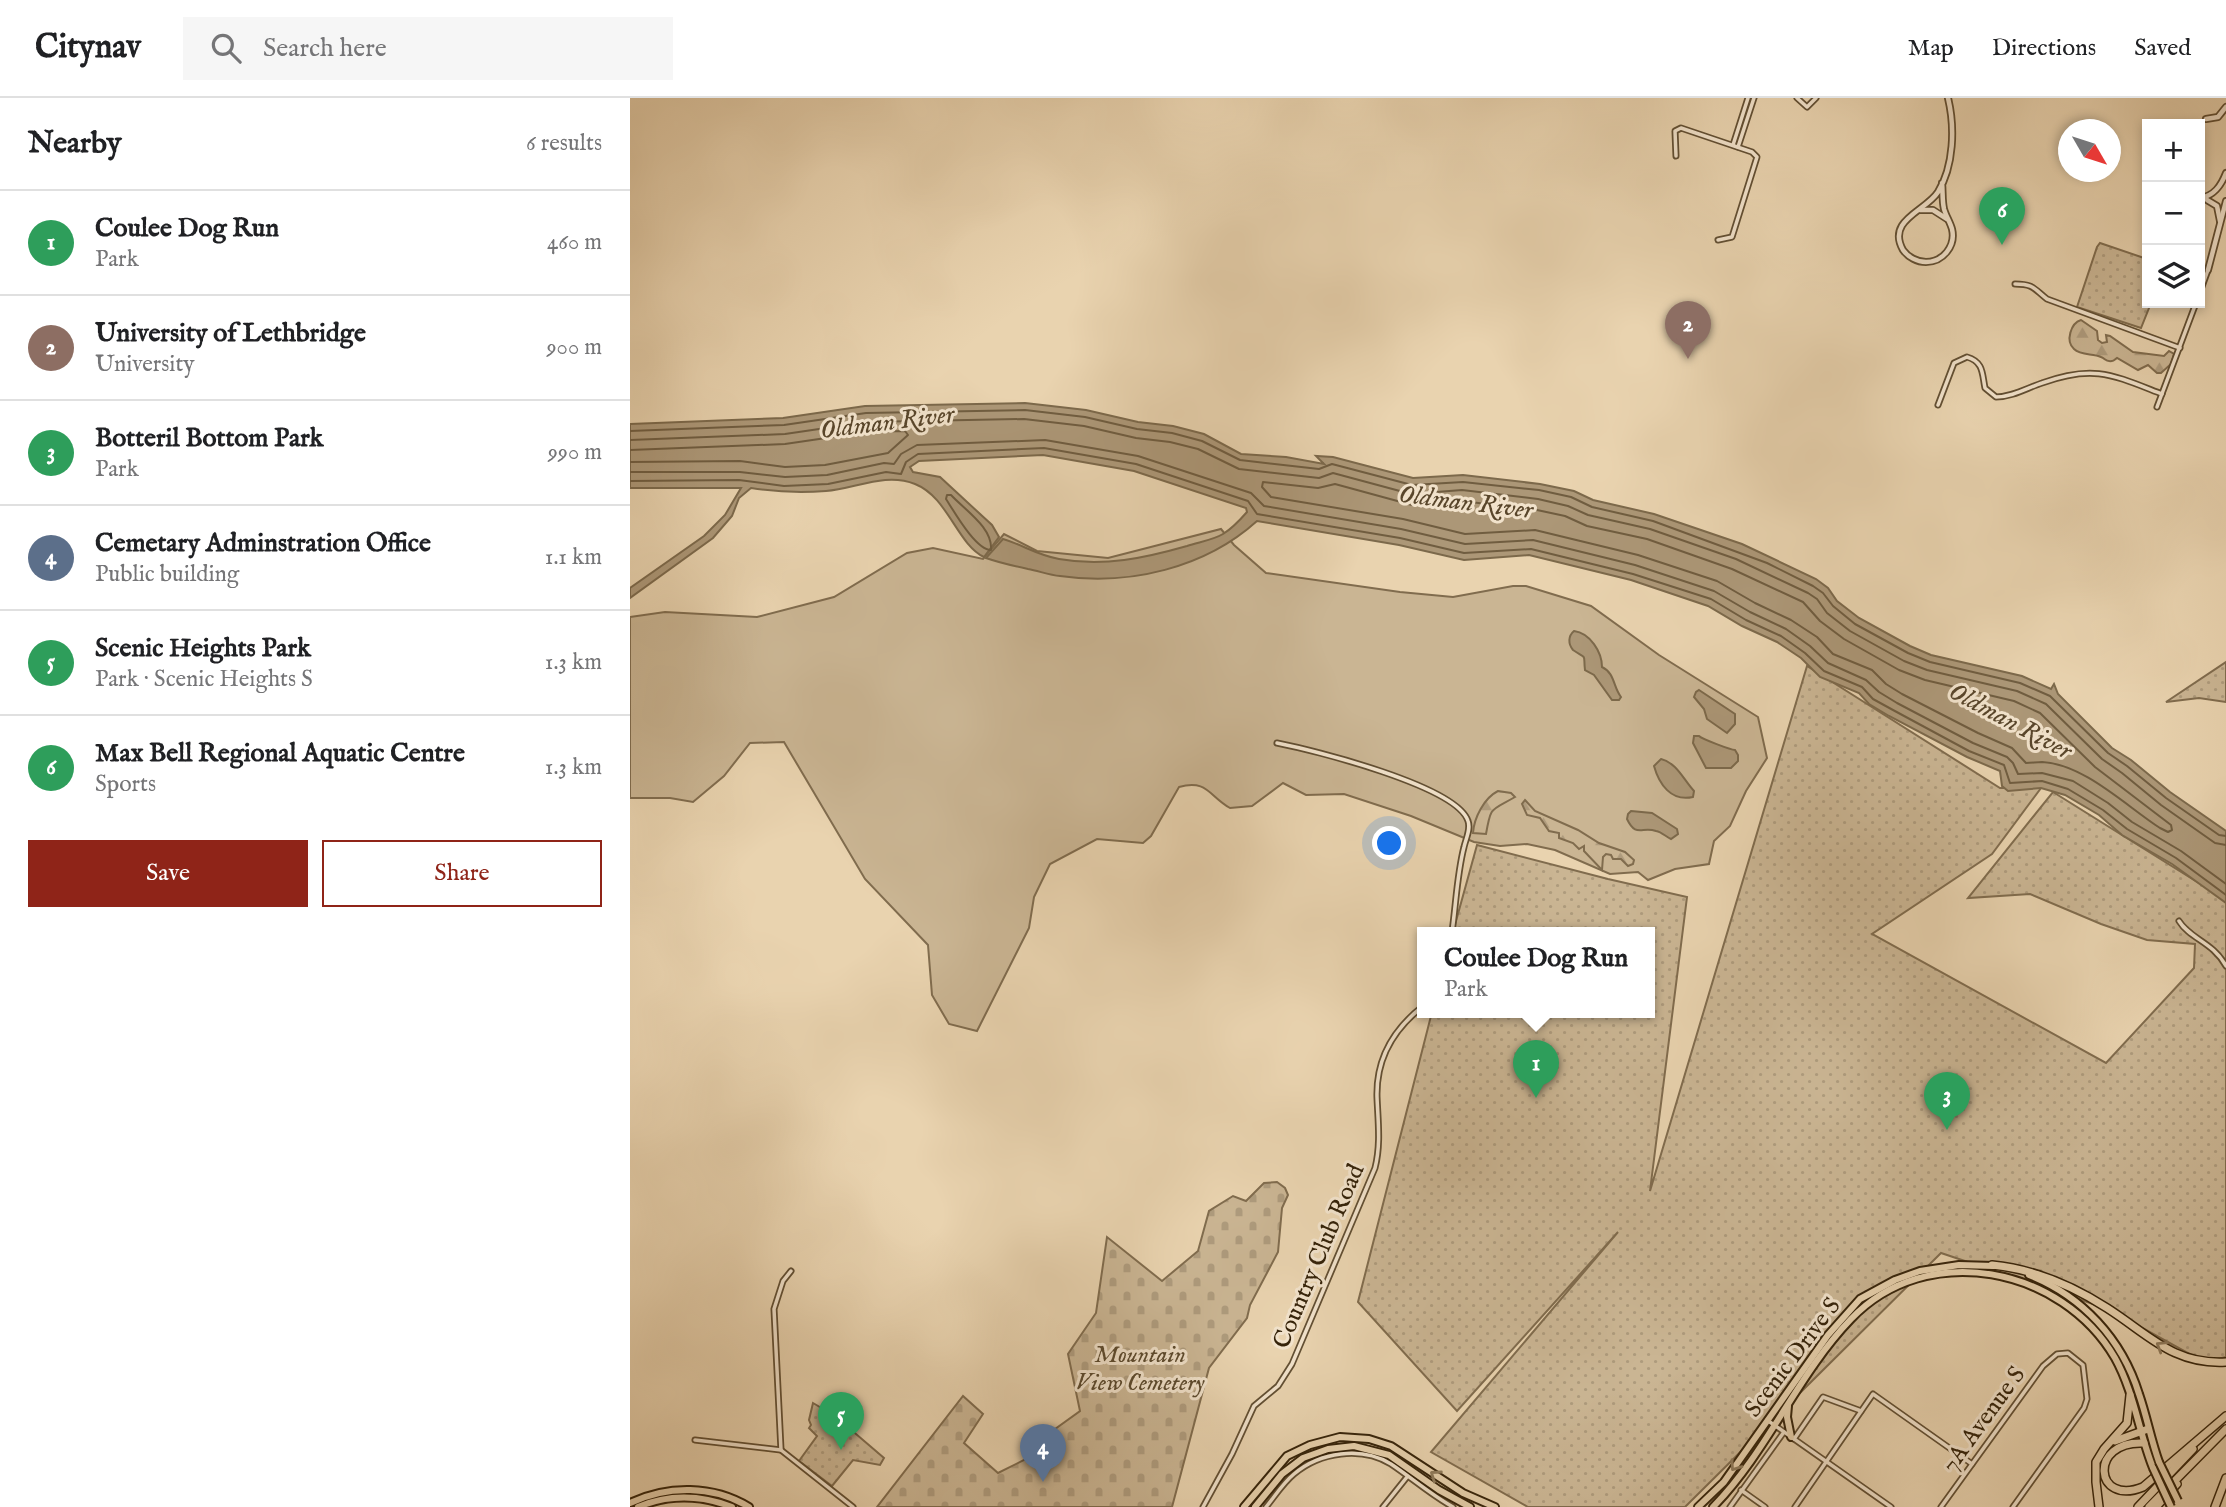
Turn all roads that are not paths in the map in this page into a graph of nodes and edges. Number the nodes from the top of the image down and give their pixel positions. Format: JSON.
{"nodes":[{"id":1,"x":1748,"y":98,"type":"edge"},
{"id":2,"x":1754,"y":98,"type":"edge"},
{"id":3,"x":1797,"y":98,"type":"edge"},
{"id":4,"x":1816,"y":98,"type":"edge"},
{"id":5,"x":1948,"y":98,"type":"edge"},
{"id":6,"x":2226,"y":107,"type":"edge"},
{"id":7,"x":2206,"y":119,"type":"dead end"},
{"id":8,"x":1735,"y":146,"type":"junction"},
{"id":9,"x":1676,"y":156,"type":"dead end"},
{"id":10,"x":2226,"y":173,"type":"edge"},
{"id":11,"x":1942,"y":183,"type":"junction"},
{"id":12,"x":2205,"y":197,"type":"edge"},
{"id":13,"x":2207,"y":200,"type":"dead end"},
{"id":14,"x":2226,"y":201,"type":"edge"},
{"id":15,"x":1913,"y":212,"type":"junction"},
{"id":16,"x":1948,"y":220,"type":"junction"},
{"id":17,"x":2220,"y":226,"type":"junction"},
{"id":18,"x":1718,"y":240,"type":"dead end"},
{"id":19,"x":2208,"y":270,"type":"joint"},
{"id":20,"x":2205,"y":278,"type":"edge"},
{"id":21,"x":2015,"y":284,"type":"dead end"},
{"id":22,"x":2194,"y":308,"type":"edge"},
{"id":23,"x":2179,"y":348,"type":"junction"},
{"id":24,"x":2162,"y":394,"type":"junction"},
{"id":25,"x":1938,"y":405,"type":"dead end"},
{"id":26,"x":2157,"y":407,"type":"dead end"},
{"id":27,"x":1277,"y":743,"type":"dead end"},
{"id":28,"x":2179,"y":921,"type":"dead end"},
{"id":29,"x":1453,"y":927,"type":"edge"},
{"id":30,"x":2226,"y":966,"type":"edge"},
{"id":31,"x":1417,"y":1011,"type":"edge"},
{"id":32,"x":1992,"y":1265,"type":"junction"},
{"id":33,"x":790,"y":1271,"type":"dead end"},
{"id":34,"x":2226,"y":1362,"type":"edge"},
{"id":35,"x":2130,"y":1395,"type":"junction"},
{"id":36,"x":1788,"y":1404,"type":"junction"},
{"id":37,"x":1861,"y":1411,"type":"junction"},
{"id":38,"x":2226,"y":1416,"type":"edge"},
{"id":39,"x":1767,"y":1420,"type":"junction"},
{"id":40,"x":1774,"y":1426,"type":"junction"},
{"id":41,"x":2226,"y":1429,"type":"edge"},
{"id":42,"x":2144,"y":1430,"type":"junction"},
{"id":43,"x":1784,"y":1433,"type":"junction"},
{"id":44,"x":1792,"y":1438,"type":"junction"},
{"id":45,"x":695,"y":1440,"type":"dead end"},
{"id":46,"x":2214,"y":1441,"type":"junction"},
{"id":47,"x":2144,"y":1443,"type":"junction"},
{"id":48,"x":2108,"y":1444,"type":"junction"},
{"id":49,"x":781,"y":1450,"type":"junction"},
{"id":50,"x":1826,"y":1462,"type":"junction"},
{"id":51,"x":1972,"y":1464,"type":"junction"},
{"id":52,"x":1407,"y":1477,"type":"junction"},
{"id":53,"x":2226,"y":1478,"type":"edge"},
{"id":54,"x":1741,"y":1490,"type":"junction"},
{"id":55,"x":630,"y":1503,"type":"edge"},
{"id":56,"x":2180,"y":1504,"type":"edge"},
{"id":57,"x":638,"y":1507,"type":"edge"},
{"id":58,"x":732,"y":1507,"type":"edge"},
{"id":59,"x":749,"y":1507,"type":"edge"},
{"id":60,"x":853,"y":1507,"type":"edge"},
{"id":61,"x":1203,"y":1507,"type":"edge"},
{"id":62,"x":1244,"y":1507,"type":"edge"},
{"id":63,"x":1255,"y":1507,"type":"edge"},
{"id":64,"x":1266,"y":1507,"type":"edge"},
{"id":65,"x":1383,"y":1507,"type":"edge"},
{"id":66,"x":1454,"y":1507,"type":"edge"},
{"id":67,"x":1470,"y":1507,"type":"edge"},
{"id":68,"x":1494,"y":1507,"type":"edge"},
{"id":69,"x":1698,"y":1507,"type":"edge"},
{"id":70,"x":1713,"y":1507,"type":"edge"},
{"id":71,"x":1730,"y":1507,"type":"edge"},
{"id":72,"x":1765,"y":1507,"type":"edge"},
{"id":73,"x":1795,"y":1507,"type":"edge"},
{"id":74,"x":1891,"y":1507,"type":"edge"},
{"id":75,"x":1941,"y":1507,"type":"edge"},
{"id":76,"x":2013,"y":1507,"type":"edge"},
{"id":77,"x":2099,"y":1507,"type":"edge"},
{"id":78,"x":2138,"y":1507,"type":"edge"},
{"id":79,"x":2149,"y":1507,"type":"edge"},
{"id":80,"x":2156,"y":1507,"type":"edge"},
{"id":81,"x":2171,"y":1507,"type":"edge"},
{"id":82,"x":2215,"y":1507,"type":"edge"}],
"edges":[{"from":1,"to":8,"type":"street"},
{"from":2,"to":8,"type":"street"},
{"from":3,"to":4,"type":"street"},
{"from":5,"to":11,"type":"street"},
{"from":6,"to":7,"type":"street"},
{"from":8,"to":9,"type":"street"},
{"from":8,"to":18,"type":"street"},
{"from":10,"to":12,"type":"street"},
{"from":11,"to":15,"type":"street"},
{"from":11,"to":16,"type":"street"},
{"from":13,"to":17,"type":"street"},
{"from":14,"to":17,"type":"street"},
{"from":15,"to":16,"type":"street"},
{"from":15,"to":16,"type":"street"},
{"from":17,"to":19,"type":"street"},
{"from":19,"to":20,"type":"street"},
{"from":21,"to":23,"type":"street"},
{"from":22,"to":23,"type":"street"},
{"from":23,"to":24,"type":"street"},
{"from":24,"to":25,"type":"street"},
{"from":24,"to":26,"type":"street"},
{"from":27,"to":29,"type":"street"},
{"from":28,"to":30,"type":"street"},
{"from":31,"to":61,"type":"street","name":"Country Club Road"},
{"from":34,"to":32,"type":"highway","one_way":true},
{"from":32,"to":39,"type":"main road","name":"Scenic Drive S"},
{"from":32,"to":42,"type":"main road","name":"Scenic Drive S"},
{"from":33,"to":49,"type":"street"},
{"from":35,"to":36,"type":"main road","name":"Scenic Drive S"},
{"from":35,"to":42,"type":"main road","name":"Scenic Drive S"},
{"from":35,"to":48,"type":"highway"},
{"from":36,"to":40,"type":"main road","name":"Scenic Drive S"},
{"from":36,"to":44,"type":"main road"},
{"from":37,"to":44,"type":"street"},
{"from":37,"to":50,"type":"street"},
{"from":37,"to":51,"type":"street"},
{"from":38,"to":47,"type":"highway"},
{"from":38,"to":78,"type":"highway"},
{"from":39,"to":40,"type":"street"},
{"from":39,"to":69,"type":"main road","name":"Scenic Drive S","one_way":true},
{"from":40,"to":43,"type":"street"},
{"from":40,"to":70,"type":"main road","name":"Scenic Drive S"},
{"from":41,"to":46,"type":"highway"},
{"from":42,"to":47,"type":"main road","name":"Scenic Drive S"},
{"from":42,"to":48,"type":"highway"},
{"from":42,"to":56,"type":"main road","name":"Scenic Drive S","bridge":true},
{"from":43,"to":44,"type":"street"},
{"from":43,"to":54,"type":"street"},
{"from":44,"to":50,"type":"street"},
{"from":45,"to":49,"type":"street"},
{"from":46,"to":79,"type":"highway"},
{"from":46,"to":80,"type":"highway"},
{"from":47,"to":81,"type":"main road","name":"Scenic Drive S","bridge":true},
{"from":48,"to":77,"type":"highway"},
{"from":49,"to":60,"type":"street"},
{"from":50,"to":73,"type":"street"},
{"from":50,"to":74,"type":"street"},
{"from":51,"to":75,"type":"street","name":"7A Avenue S"},
{"from":51,"to":76,"type":"street","name":"7A Avenue S"},
{"from":52,"to":64,"type":"street"},
{"from":52,"to":65,"type":"street"},
{"from":52,"to":66,"type":"street"},
{"from":53,"to":82,"type":"highway"},
{"from":54,"to":71,"type":"street"},
{"from":54,"to":72,"type":"street"},
{"from":55,"to":59,"type":"main road"},
{"from":57,"to":58,"type":"main road"},
{"from":68,"to":62,"type":"main road","one_way":true},
{"from":63,"to":67,"type":"main road"}]}
